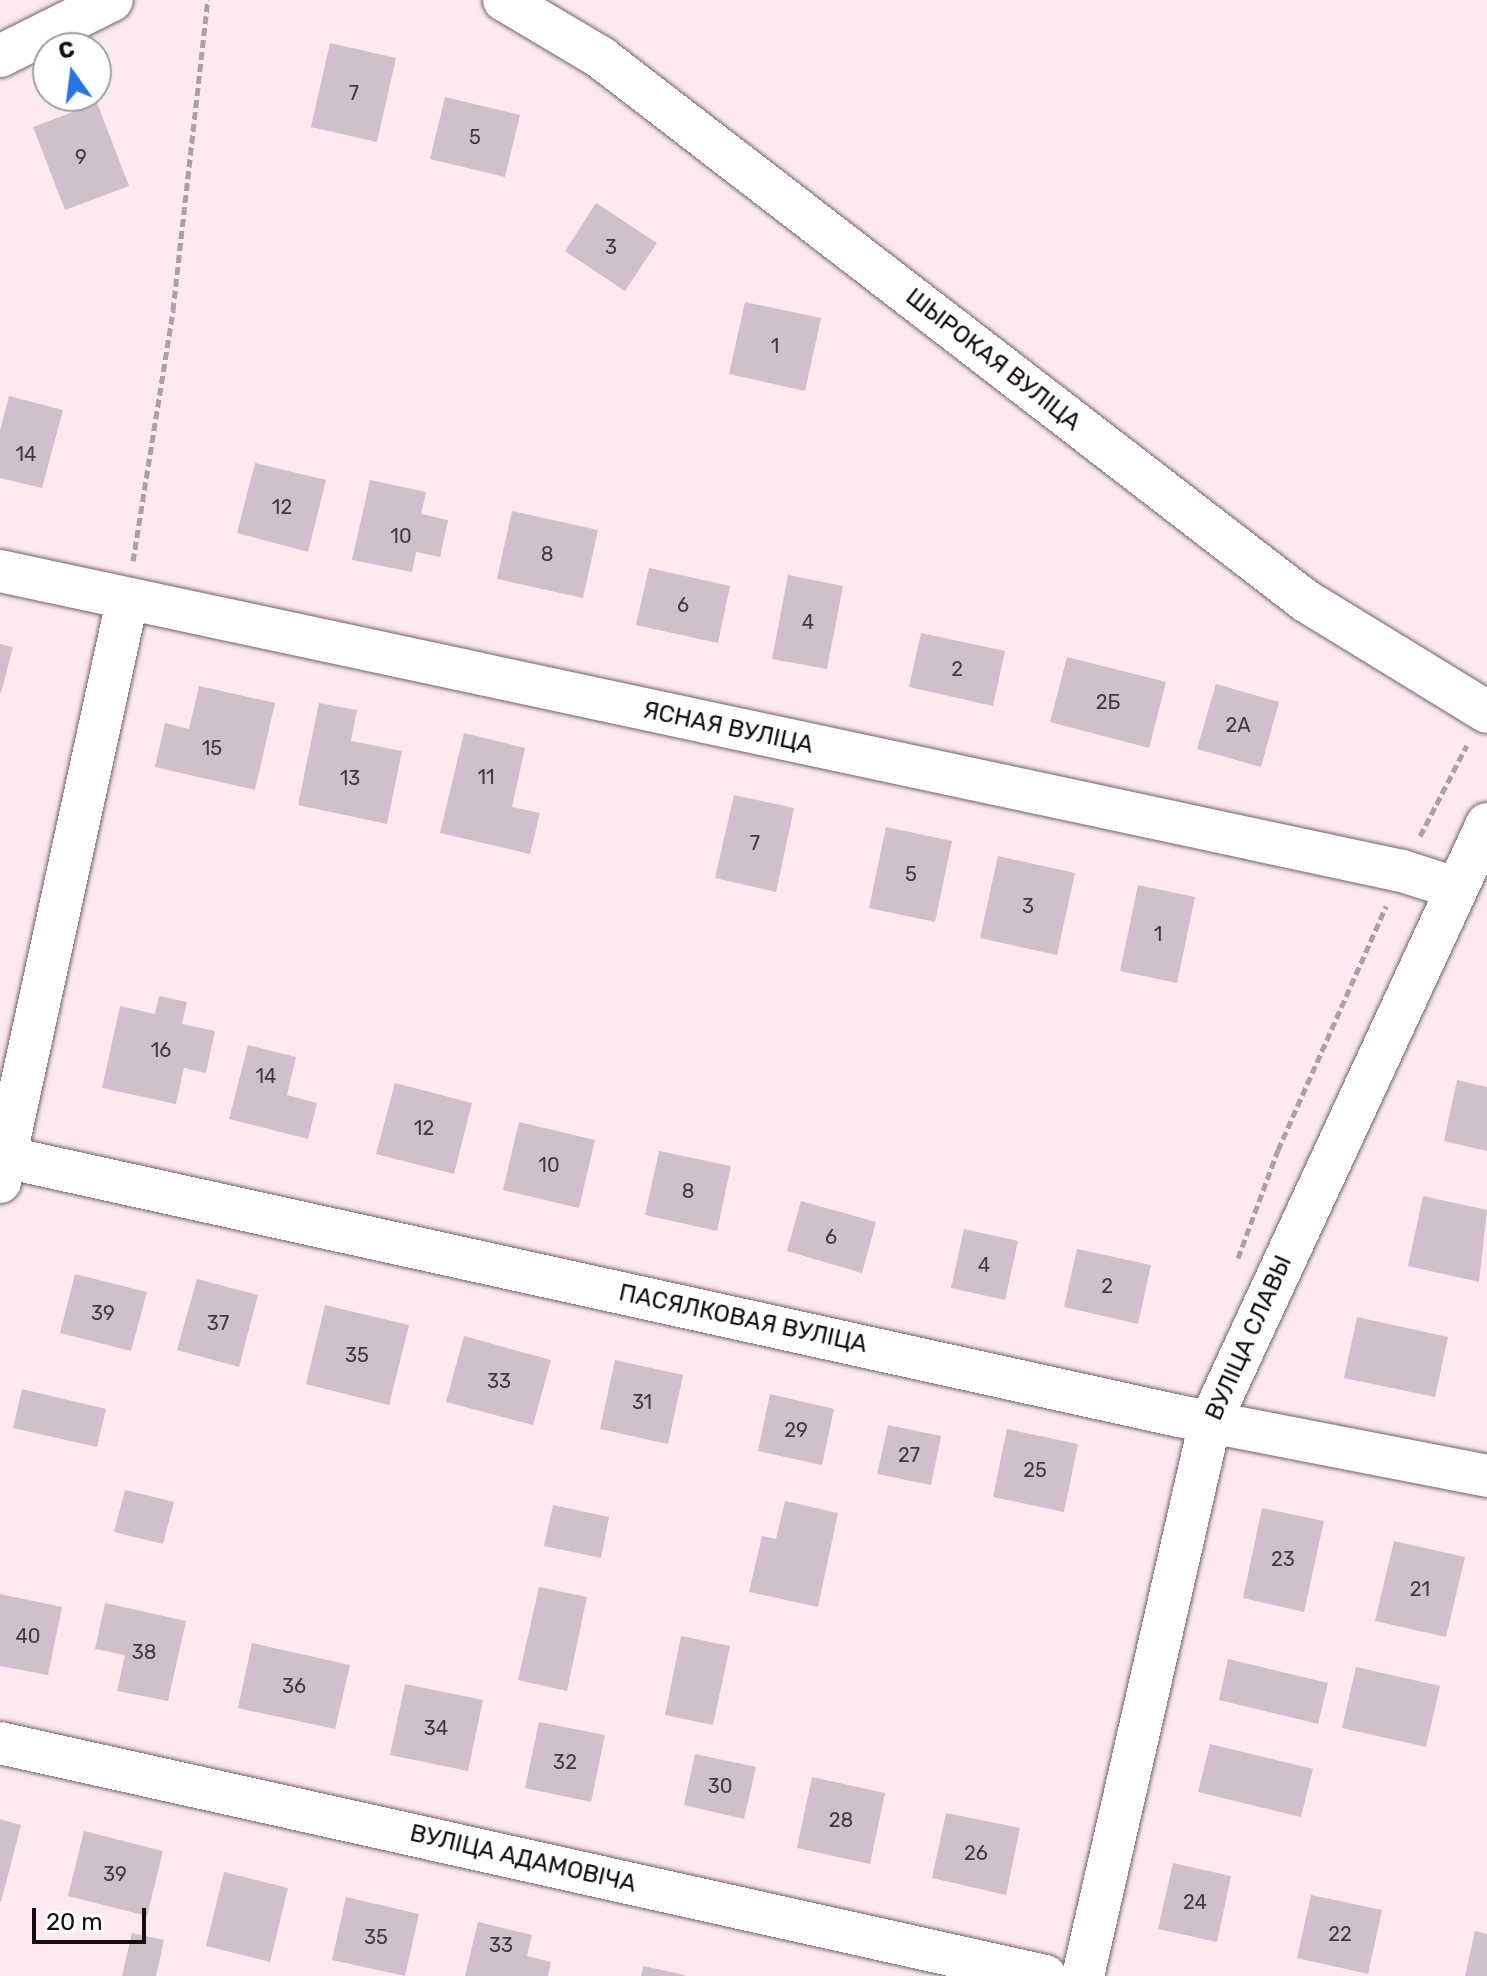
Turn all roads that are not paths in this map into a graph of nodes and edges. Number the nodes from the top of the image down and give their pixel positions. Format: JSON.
{"nodes":[{"id":1,"x":112,"y":0,"type":"edge"},
{"id":2,"x":504,"y":0,"type":"edge"},
{"id":3,"x":0,"y":56,"type":"edge"},
{"id":4,"x":0,"y":571,"type":"edge"},
{"id":5,"x":127,"y":601,"type":"junction"},
{"id":6,"x":1487,"y":712,"type":"edge"},
{"id":7,"x":1487,"y":824,"type":"edge"},
{"id":8,"x":1455,"y":888,"type":"junction"},
{"id":9,"x":2,"y":1165,"type":"edge"},
{"id":10,"x":1210,"y":1422,"type":"junction"},
{"id":11,"x":1487,"y":1476,"type":"edge"},
{"id":12,"x":0,"y":1743,"type":"edge"},
{"id":13,"x":1045,"y":1976,"type":"edge"},
{"id":14,"x":1083,"y":1976,"type":"edge"}],
"edges":[{"from":1,"to":3,"type":"street"},
{"from":2,"to":6,"type":"street","name":"ШЫРОКАЯ ВУЛІЦА"},
{"from":4,"to":5,"type":"street","name":"ЯСНАЯ ВУЛІЦА"},
{"from":5,"to":8,"type":"street","name":"ЯСНАЯ ВУЛІЦА"},
{"from":5,"to":9,"type":"street"},
{"from":7,"to":8,"type":"street","name":"ВУЛІЦА СЛАВЫ"},
{"from":8,"to":10,"type":"street","name":"ВУЛІЦА СЛАВЫ"},
{"from":9,"to":10,"type":"street","name":"ПАСЯЛКОВАЯ ВУЛІЦА"},
{"from":10,"to":11,"type":"street","name":"ПАСЯЛКОВАЯ ВУЛІЦА"},
{"from":10,"to":14,"type":"street","name":"ВУЛІЦА СЛАВЫ"},
{"from":12,"to":13,"type":"street","name":"ВУЛІЦА АДАМОВІЧА"}]}
